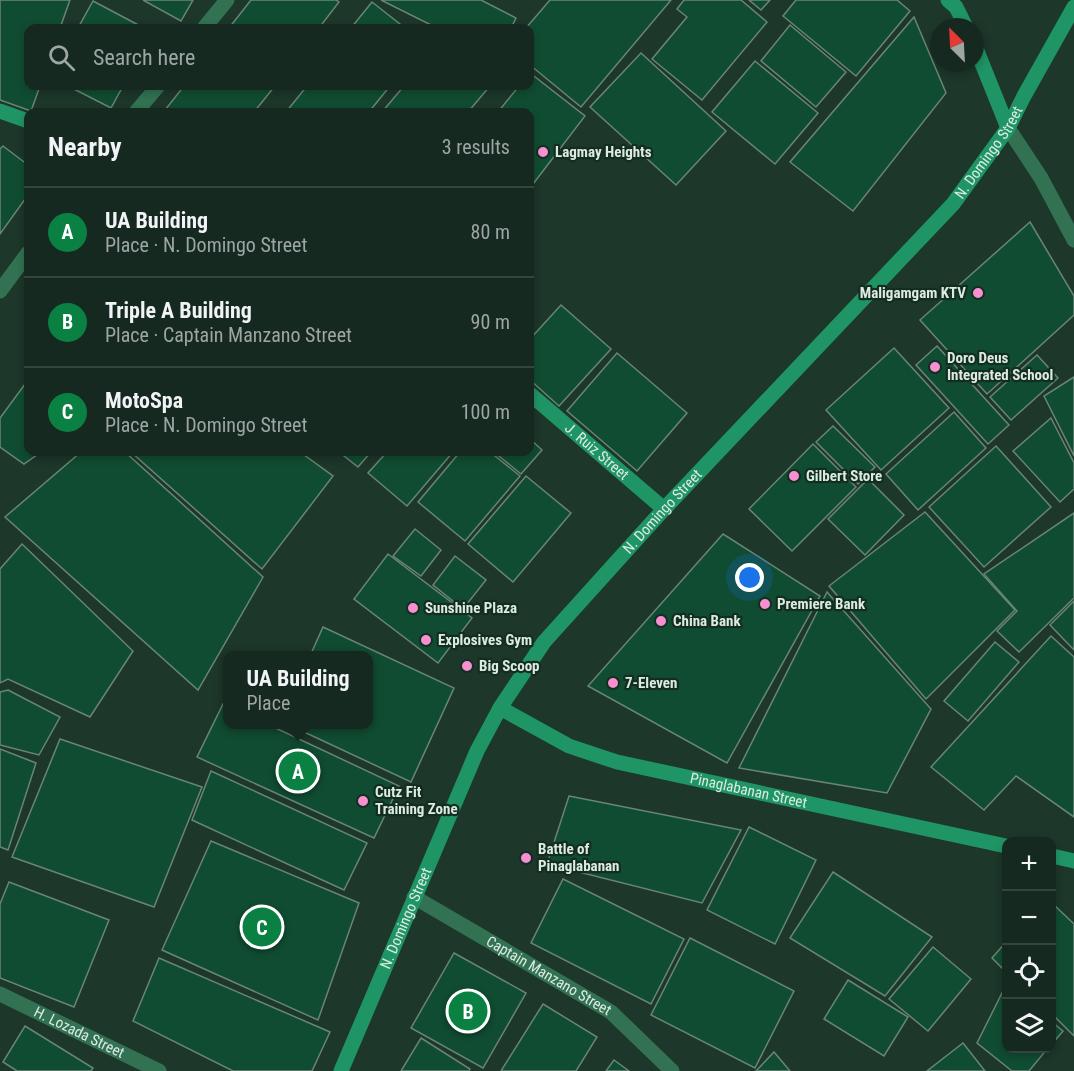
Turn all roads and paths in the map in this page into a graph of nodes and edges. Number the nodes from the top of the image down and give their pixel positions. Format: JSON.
{"nodes":[{"id":1,"x":227,"y":0,"type":"edge"},
{"id":2,"x":948,"y":0,"type":"edge"},
{"id":3,"x":1074,"y":7,"type":"edge"},
{"id":4,"x":962,"y":18,"type":"edge"},
{"id":5,"x":207,"y":24,"type":"edge"},
{"id":6,"x":984,"y":68,"type":"edge"},
{"id":7,"x":155,"y":90,"type":"edge"},
{"id":8,"x":139,"y":108,"type":"edge"},
{"id":9,"x":0,"y":111,"type":"edge"},
{"id":10,"x":24,"y":120,"type":"edge"},
{"id":11,"x":1008,"y":128,"type":"junction"},
{"id":12,"x":1074,"y":240,"type":"edge"},
{"id":13,"x":24,"y":258,"type":"edge"},
{"id":14,"x":0,"y":291,"type":"edge"},
{"id":15,"x":534,"y":397,"type":"edge"},
{"id":16,"x":664,"y":509,"type":"junction"},
{"id":17,"x":500,"y":708,"type":"junction"},
{"id":18,"x":1002,"y":845,"type":"edge"},
{"id":19,"x":1056,"y":857,"type":"edge"},
{"id":20,"x":1074,"y":861,"type":"edge"},
{"id":21,"x":414,"y":897,"type":"junction"},
{"id":22,"x":0,"y":994,"type":"edge"},
{"id":23,"x":159,"y":1071,"type":"edge"},
{"id":24,"x":340,"y":1071,"type":"edge"},
{"id":25,"x":672,"y":1071,"type":"edge"}],
"edges":[{"from":1,"to":5,"type":"street"},
{"from":2,"to":4,"type":"main road"},
{"from":3,"to":11,"type":"main road","name":"N. Domingo Street"},
{"from":6,"to":11,"type":"main road"},
{"from":7,"to":8,"type":"street"},
{"from":9,"to":10,"type":"main road"},
{"from":11,"to":12,"type":"street"},
{"from":11,"to":16,"type":"main road","name":"N. Domingo Street"},
{"from":13,"to":14,"type":"street"},
{"from":15,"to":16,"type":"main road","name":"J. Ruiz Street"},
{"from":16,"to":17,"type":"main road","name":"N. Domingo Street"},
{"from":17,"to":18,"type":"main road","name":"Pinaglabanan Street"},
{"from":17,"to":21,"type":"main road","name":"N. Domingo Street"},
{"from":19,"to":20,"type":"main road"},
{"from":21,"to":24,"type":"main road","name":"N. Domingo Street"},
{"from":21,"to":25,"type":"street","name":"Captain Manzano Street"},
{"from":22,"to":23,"type":"street","name":"H. Lozada Street"}]}
